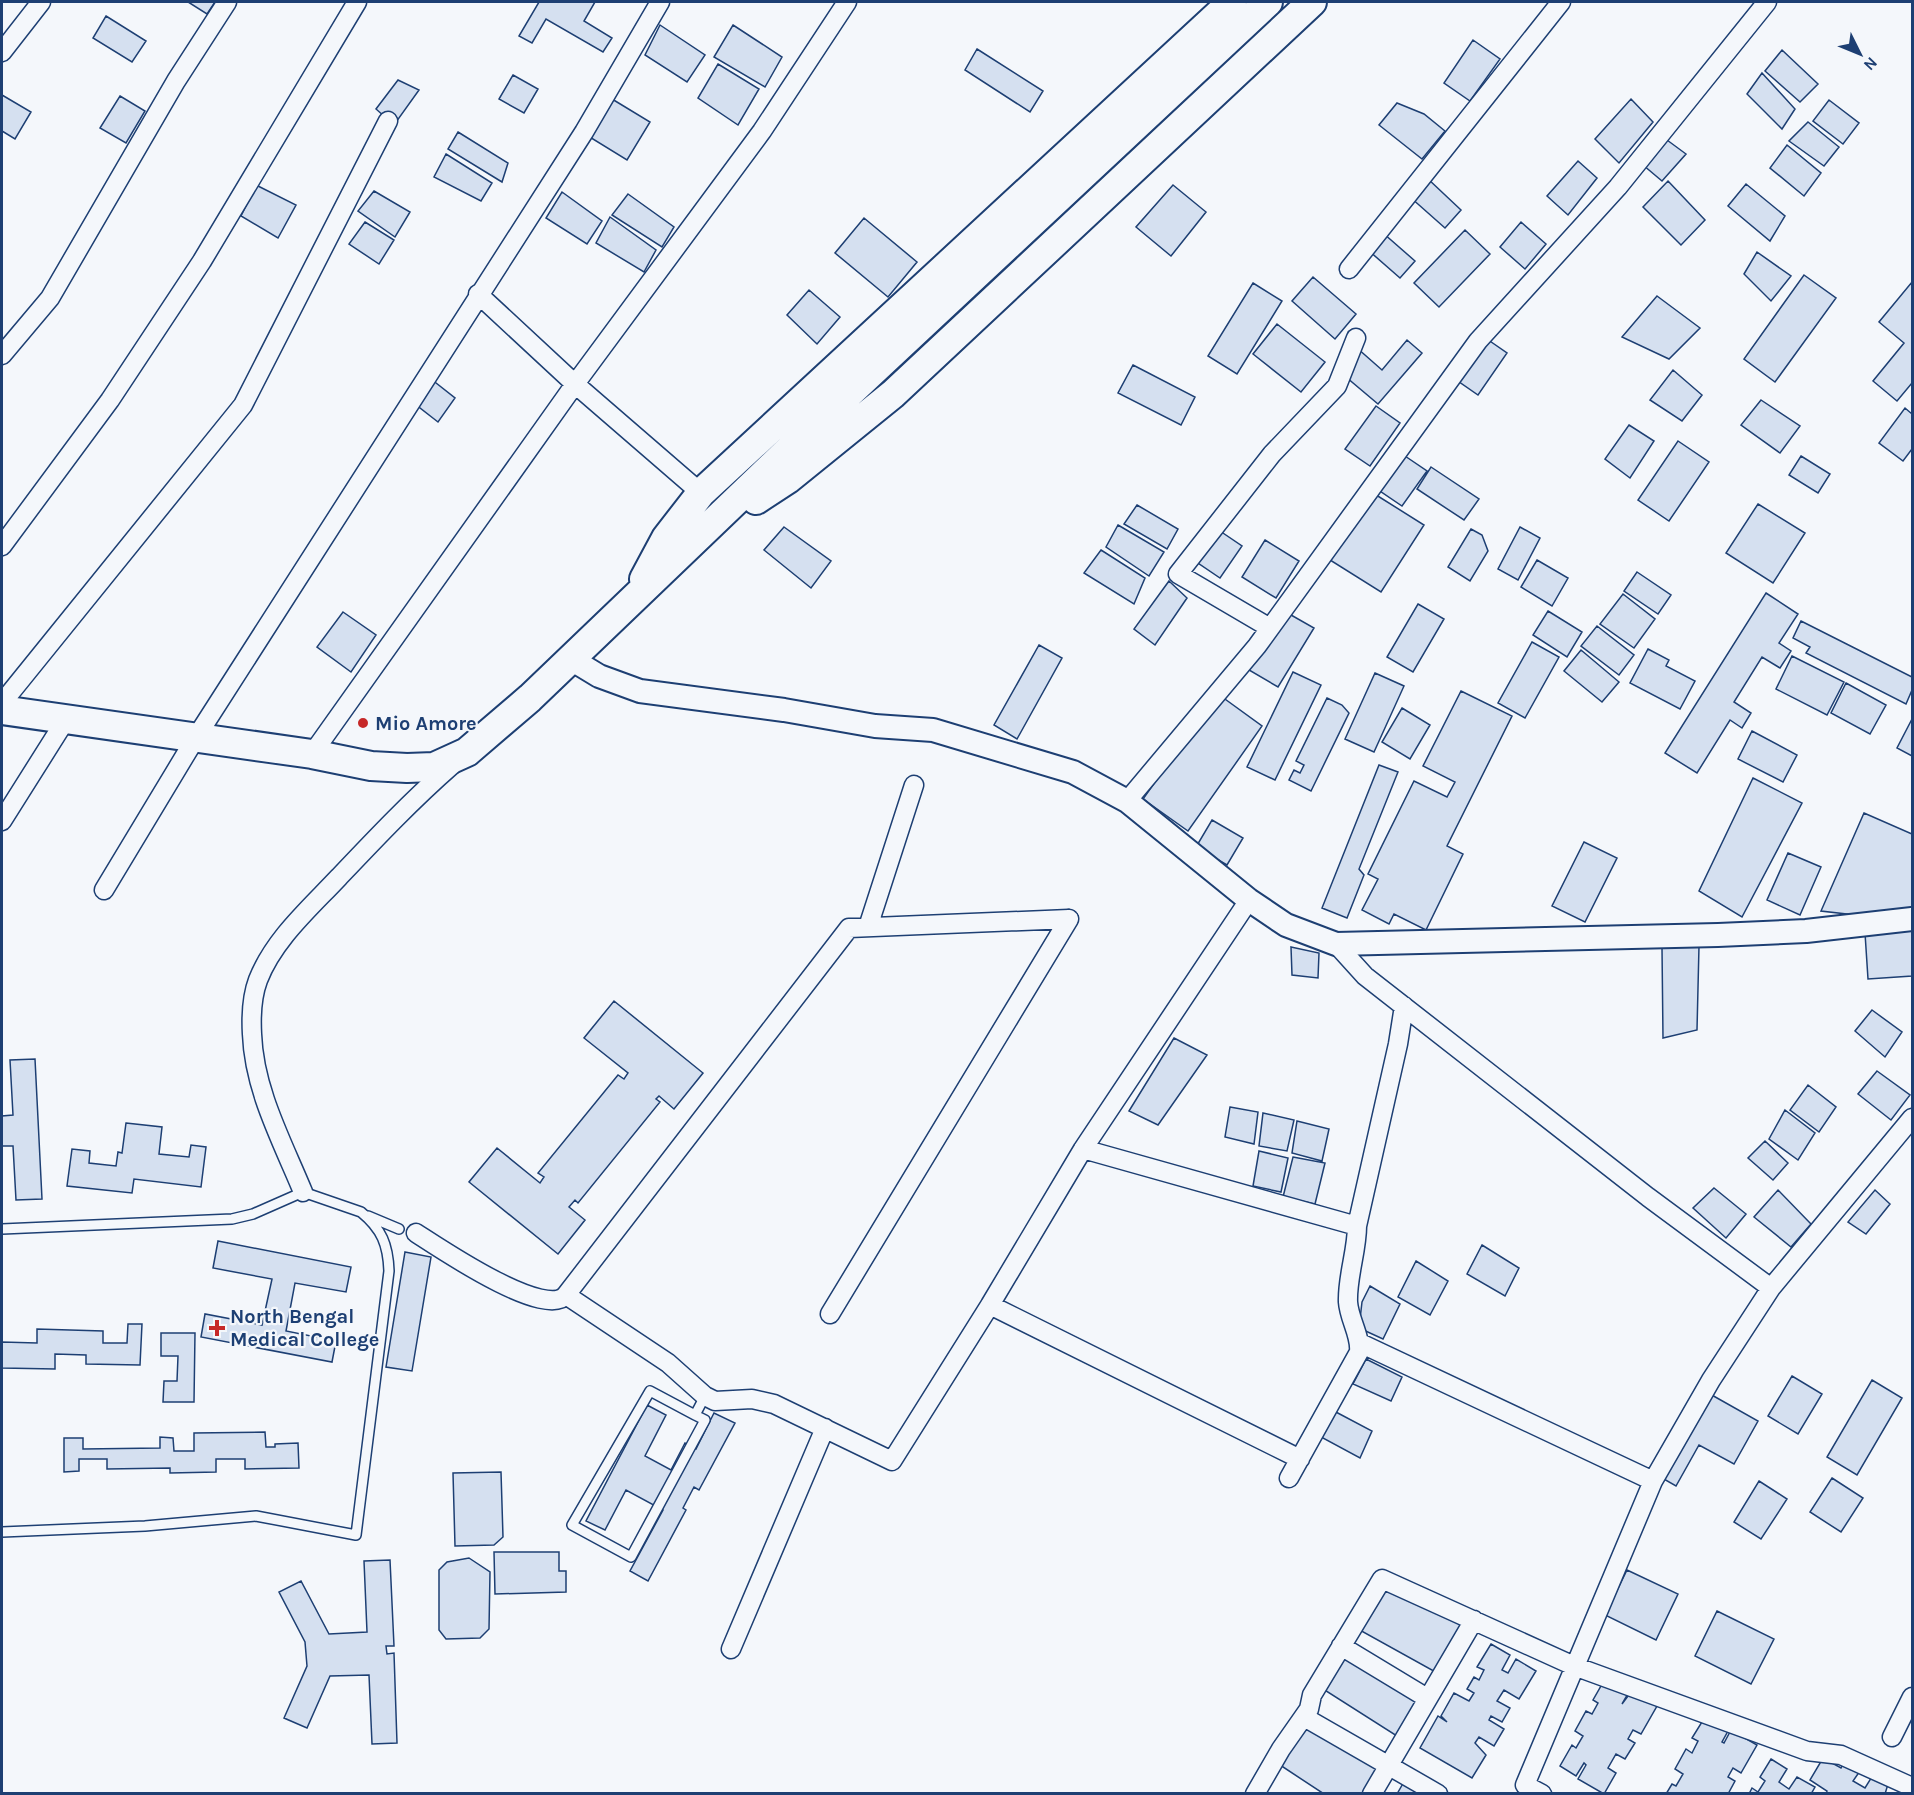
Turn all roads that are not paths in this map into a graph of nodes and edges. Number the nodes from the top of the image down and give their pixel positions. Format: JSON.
{"nodes":[{"id":1,"x":41,"y":2,"type":"edge"},
{"id":2,"x":227,"y":2,"type":"edge"},
{"id":3,"x":357,"y":2,"type":"edge"},
{"id":4,"x":660,"y":2,"type":"edge"},
{"id":5,"x":847,"y":2,"type":"edge"},
{"id":6,"x":1232,"y":2,"type":"edge"},
{"id":7,"x":1268,"y":2,"type":"edge"},
{"id":8,"x":1312,"y":2,"type":"edge"},
{"id":9,"x":1561,"y":2,"type":"edge"},
{"id":10,"x":1764,"y":2,"type":"edge"},
{"id":11,"x":2,"y":52,"type":"edge"},
{"id":12,"x":388,"y":121,"type":"dead end"},
{"id":13,"x":1349,"y":268,"type":"dead end"},
{"id":14,"x":478,"y":294,"type":"junction"},
{"id":15,"x":1356,"y":338,"type":"dead end"},
{"id":16,"x":2,"y":355,"type":"edge"},
{"id":17,"x":575,"y":384,"type":"junction"},
{"id":18,"x":701,"y":493,"type":"junction"},
{"id":19,"x":730,"y":508,"type":"junction"},
{"id":20,"x":2,"y":546,"type":"edge"},
{"id":21,"x":633,"y":600,"type":"junction"},
{"id":22,"x":1270,"y":628,"type":"junction"},
{"id":23,"x":571,"y":659,"type":"junction"},
{"id":24,"x":2,"y":703,"type":"edge"},
{"id":25,"x":2,"y":710,"type":"edge"},
{"id":26,"x":65,"y":721,"type":"junction"},
{"id":27,"x":195,"y":739,"type":"junction"},
{"id":28,"x":467,"y":752,"type":"junction"},
{"id":29,"x":312,"y":754,"type":"junction"},
{"id":30,"x":914,"y":785,"type":"dead end"},
{"id":31,"x":1127,"y":801,"type":"junction"},
{"id":32,"x":2,"y":821,"type":"edge"},
{"id":33,"x":104,"y":890,"type":"dead end"},
{"id":34,"x":1249,"y":900,"type":"junction"},
{"id":35,"x":1912,"y":919,"type":"edge"},
{"id":36,"x":868,"y":927,"type":"junction"},
{"id":37,"x":1336,"y":944,"type":"junction"},
{"id":38,"x":1404,"y":1006,"type":"junction"},
{"id":39,"x":1912,"y":1118,"type":"edge"},
{"id":40,"x":1083,"y":1149,"type":"junction"},
{"id":41,"x":303,"y":1192,"type":"junction"},
{"id":42,"x":361,"y":1212,"type":"junction"},
{"id":43,"x":1358,"y":1226,"type":"junction"},
{"id":44,"x":2,"y":1229,"type":"edge"},
{"id":45,"x":407,"y":1231,"type":"joint"},
{"id":46,"x":1771,"y":1288,"type":"junction"},
{"id":47,"x":566,"y":1294,"type":"junction"},
{"id":48,"x":990,"y":1305,"type":"junction"},
{"id":49,"x":830,"y":1314,"type":"dead end"},
{"id":50,"x":1360,"y":1343,"type":"junction"},
{"id":51,"x":705,"y":1396,"type":"junction"},
{"id":52,"x":695,"y":1415,"type":"junction"},
{"id":53,"x":825,"y":1428,"type":"junction"},
{"id":54,"x":1300,"y":1459,"type":"junction"},
{"id":55,"x":1289,"y":1478,"type":"dead end"},
{"id":56,"x":1653,"y":1481,"type":"junction"},
{"id":57,"x":2,"y":1532,"type":"edge"},
{"id":58,"x":1474,"y":1620,"type":"junction"},
{"id":59,"x":1341,"y":1646,"type":"junction"},
{"id":60,"x":731,"y":1649,"type":"dead end"},
{"id":61,"x":1575,"y":1666,"type":"junction"},
{"id":62,"x":1912,"y":1697,"type":"edge"},
{"id":63,"x":1427,"y":1698,"type":"junction"},
{"id":64,"x":1304,"y":1717,"type":"junction"},
{"id":65,"x":1892,"y":1737,"type":"dead end"},
{"id":66,"x":1388,"y":1765,"type":"junction"},
{"id":67,"x":1912,"y":1786,"type":"edge"},
{"id":68,"x":1522,"y":1789,"type":"edge"},
{"id":69,"x":1263,"y":1791,"type":"edge"},
{"id":70,"x":1372,"y":1794,"type":"edge"},
{"id":71,"x":1438,"y":1794,"type":"edge"},
{"id":72,"x":1542,"y":1794,"type":"edge"}],
"edges":[{"from":1,"to":11,"type":"street"},
{"from":2,"to":16,"type":"street"},
{"from":3,"to":20,"type":"street"},
{"from":4,"to":14,"type":"street"},
{"from":5,"to":17,"type":"street"},
{"from":6,"to":18,"type":"main road"},
{"from":7,"to":19,"type":"main road"},
{"from":8,"to":19,"type":"main road"},
{"from":9,"to":13,"type":"street"},
{"from":10,"to":22,"type":"street"},
{"from":12,"to":24,"type":"street"},
{"from":14,"to":17,"type":"street"},
{"from":14,"to":27,"type":"street"},
{"from":15,"to":22,"type":"street"},
{"from":17,"to":18,"type":"street"},
{"from":17,"to":29,"type":"street"},
{"from":18,"to":21,"type":"main road"},
{"from":19,"to":21,"type":"main road"},
{"from":21,"to":23,"type":"main road"},
{"from":22,"to":31,"type":"street"},
{"from":23,"to":28,"type":"main road"},
{"from":23,"to":31,"type":"street"},
{"from":25,"to":26,"type":"main road"},
{"from":26,"to":27,"type":"main road"},
{"from":26,"to":32,"type":"street"},
{"from":27,"to":29,"type":"main road"},
{"from":27,"to":33,"type":"street"},
{"from":28,"to":29,"type":"main road"},
{"from":28,"to":41,"type":"street"},
{"from":30,"to":36,"type":"street"},
{"from":31,"to":34,"type":"street"},
{"from":34,"to":37,"type":"street"},
{"from":34,"to":40,"type":"street"},
{"from":35,"to":37,"type":"street"},
{"from":36,"to":47,"type":"street"},
{"from":36,"to":49,"type":"street"},
{"from":37,"to":38,"type":"street"},
{"from":38,"to":43,"type":"street"},
{"from":38,"to":46,"type":"street"},
{"from":39,"to":46,"type":"street"},
{"from":40,"to":43,"type":"street"},
{"from":40,"to":48,"type":"street"},
{"from":41,"to":42,"type":"lane"},
{"from":41,"to":44,"type":"lane"},
{"from":42,"to":45,"type":"lane"},
{"from":42,"to":57,"type":"lane"},
{"from":43,"to":50,"type":"street"},
{"from":45,"to":47,"type":"street"},
{"from":46,"to":56,"type":"street"},
{"from":47,"to":51,"type":"street"},
{"from":48,"to":53,"type":"street"},
{"from":48,"to":54,"type":"street"},
{"from":50,"to":54,"type":"street"},
{"from":50,"to":56,"type":"street"},
{"from":51,"to":52,"type":"lane"},
{"from":51,"to":53,"type":"street"},
{"from":52,"to":52,"type":"lane"},
{"from":53,"to":60,"type":"street"},
{"from":54,"to":55,"type":"street"},
{"from":56,"to":61,"type":"street"},
{"from":58,"to":59,"type":"street"},
{"from":58,"to":61,"type":"street"},
{"from":58,"to":63,"type":"street"},
{"from":59,"to":63,"type":"street"},
{"from":59,"to":64,"type":"street"},
{"from":61,"to":67,"type":"street"},
{"from":61,"to":68,"type":"street"},
{"from":62,"to":65,"type":"street"},
{"from":63,"to":66,"type":"street"},
{"from":64,"to":66,"type":"street"},
{"from":64,"to":69,"type":"street"},
{"from":66,"to":70,"type":"street"},
{"from":66,"to":71,"type":"street"},
{"from":68,"to":72,"type":"street"}]}
